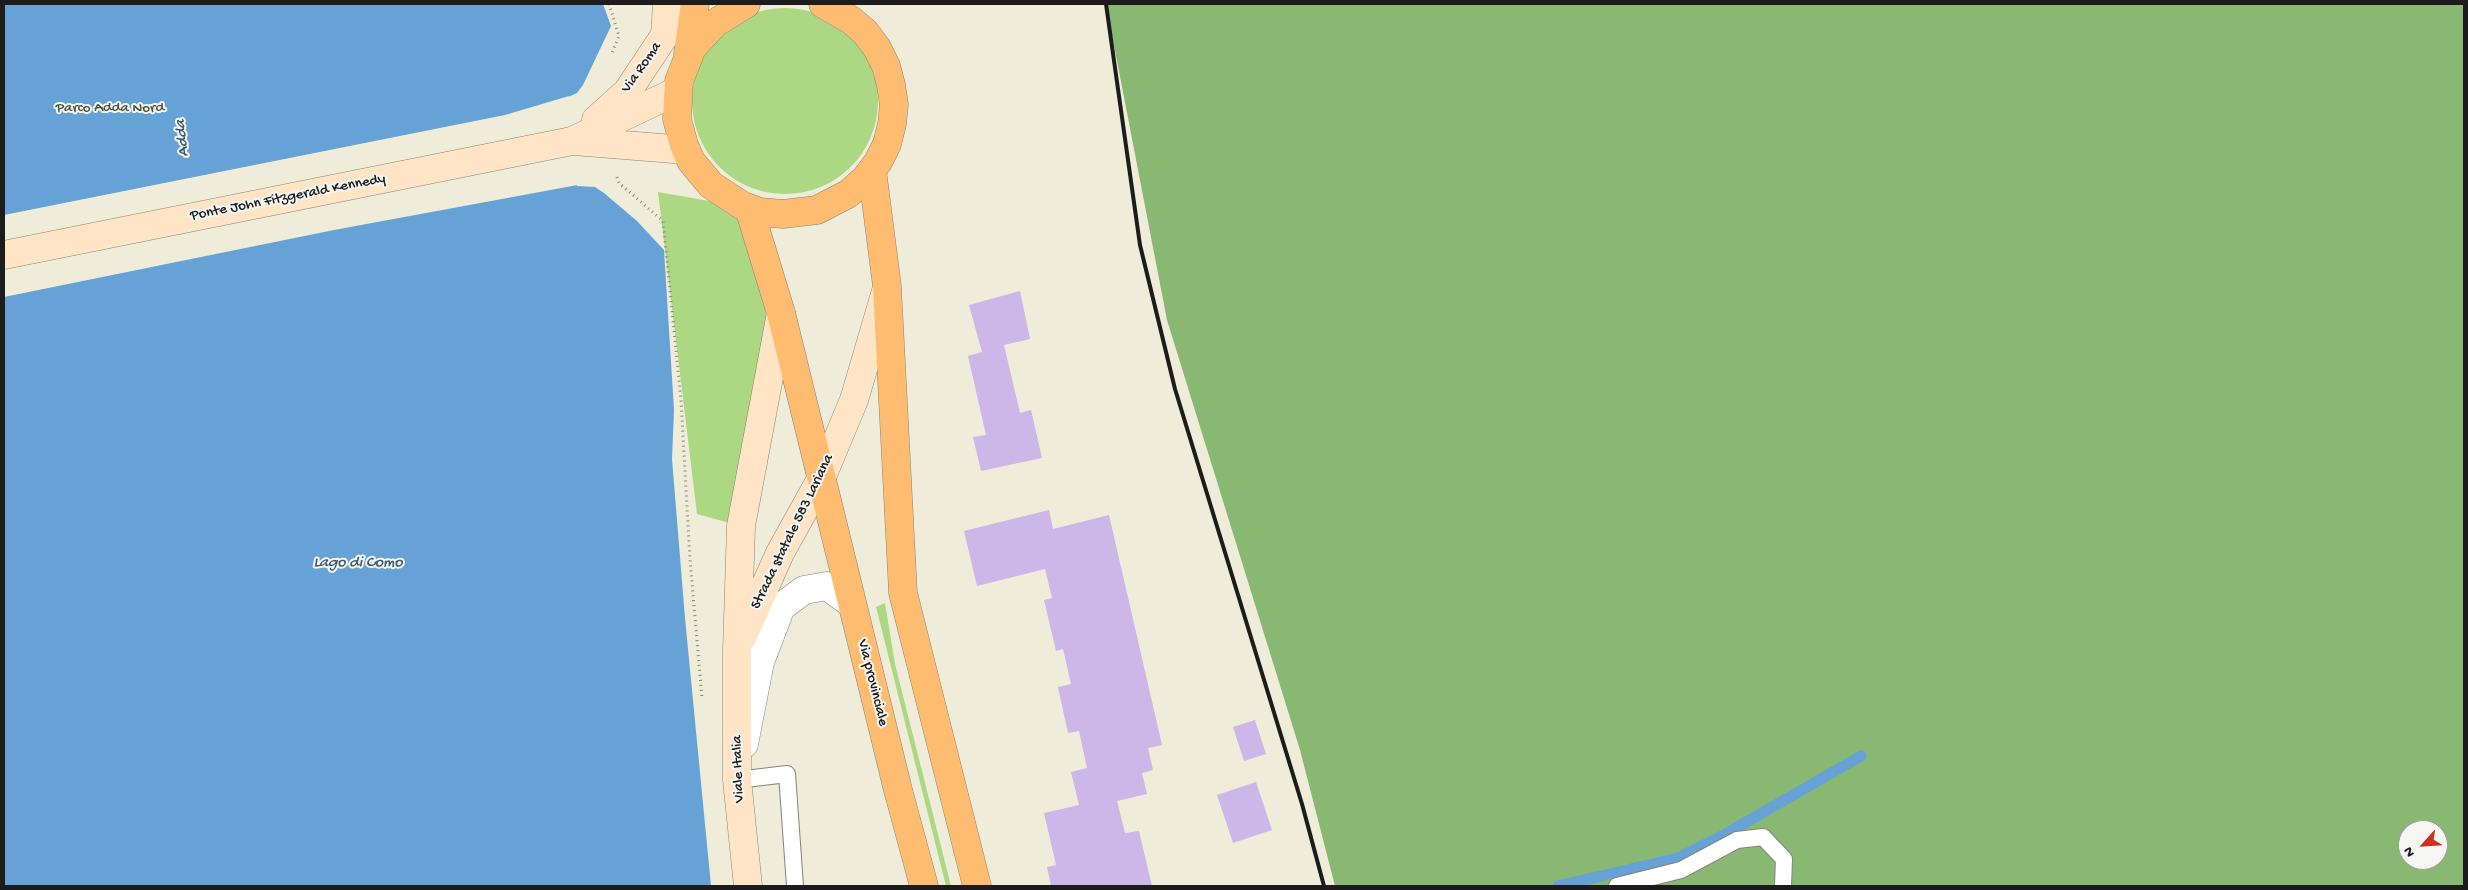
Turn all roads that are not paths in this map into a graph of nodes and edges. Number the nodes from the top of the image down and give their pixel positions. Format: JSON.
{"nodes":[{"id":1,"x":667,"y":4,"type":"edge"},
{"id":2,"x":695,"y":4,"type":"edge"},
{"id":3,"x":746,"y":4,"type":"edge"},
{"id":4,"x":823,"y":4,"type":"edge"},
{"id":5,"x":835,"y":4,"type":"edge"},
{"id":6,"x":857,"y":25,"type":"junction"},
{"id":7,"x":688,"y":56,"type":"junction"},
{"id":8,"x":677,"y":91,"type":"junction"},
{"id":9,"x":572,"y":141,"type":"junction"},
{"id":10,"x":686,"y":150,"type":"junction"},
{"id":11,"x":872,"y":170,"type":"junction"},
{"id":12,"x":749,"y":208,"type":"junction"},
{"id":13,"x":4,"y":255,"type":"edge"},
{"id":14,"x":887,"y":286,"type":"junction"},
{"id":15,"x":781,"y":313,"type":"junction"},
{"id":16,"x":821,"y":479,"type":"junction"},
{"id":17,"x":852,"y":604,"type":"junction"},
{"id":18,"x":737,"y":651,"type":"junction"},
{"id":19,"x":737,"y":780,"type":"junction"},
{"id":20,"x":748,"y":886,"type":"edge"},
{"id":21,"x":794,"y":886,"type":"edge"},
{"id":22,"x":924,"y":886,"type":"edge"},
{"id":23,"x":978,"y":886,"type":"edge"},
{"id":24,"x":1617,"y":886,"type":"edge"},
{"id":25,"x":1783,"y":886,"type":"edge"}],
"edges":[{"from":1,"to":9,"type":"main road","name":"Via Roma"},
{"from":2,"to":7,"type":"main road","name":"Via Roma"},
{"from":3,"to":7,"type":"main road"},
{"from":4,"to":6,"type":"main road"},
{"from":5,"to":6,"type":"main road"},
{"from":6,"to":11,"type":"main road"},
{"from":7,"to":8,"type":"main road"},
{"from":8,"to":9,"type":"main road","name":"Ponte John Fitzgerald Kennedy"},
{"from":8,"to":10,"type":"main road"},
{"from":9,"to":10,"type":"main road","name":"Ponte John Fitzgerald Kennedy"},
{"from":9,"to":13,"type":"main road","name":"Ponte John Fitzgerald Kennedy"},
{"from":10,"to":12,"type":"main road"},
{"from":11,"to":12,"type":"main road"},
{"from":11,"to":14,"type":"main road"},
{"from":12,"to":15,"type":"main road","name":"Via provinciale"},
{"from":14,"to":16,"type":"main road","name":"Strada statale 583 Lariana"},
{"from":14,"to":23,"type":"main road"},
{"from":15,"to":16,"type":"main road","name":"Via provinciale"},
{"from":15,"to":18,"type":"main road","name":"Strada statale 583 Lariana"},
{"from":16,"to":17,"type":"main road","name":"Via provinciale"},
{"from":16,"to":18,"type":"main road","name":"Strada statale 583 Lariana"},
{"from":17,"to":19,"type":"street","name":"Strada statale 583 Lariana"},
{"from":17,"to":22,"type":"main road","name":"Via provinciale"},
{"from":18,"to":19,"type":"main road","name":"Viale Italia"},
{"from":19,"to":20,"type":"main road","name":"Viale Italia"},
{"from":19,"to":21,"type":"lane"},
{"from":24,"to":25,"type":"lane"}]}
